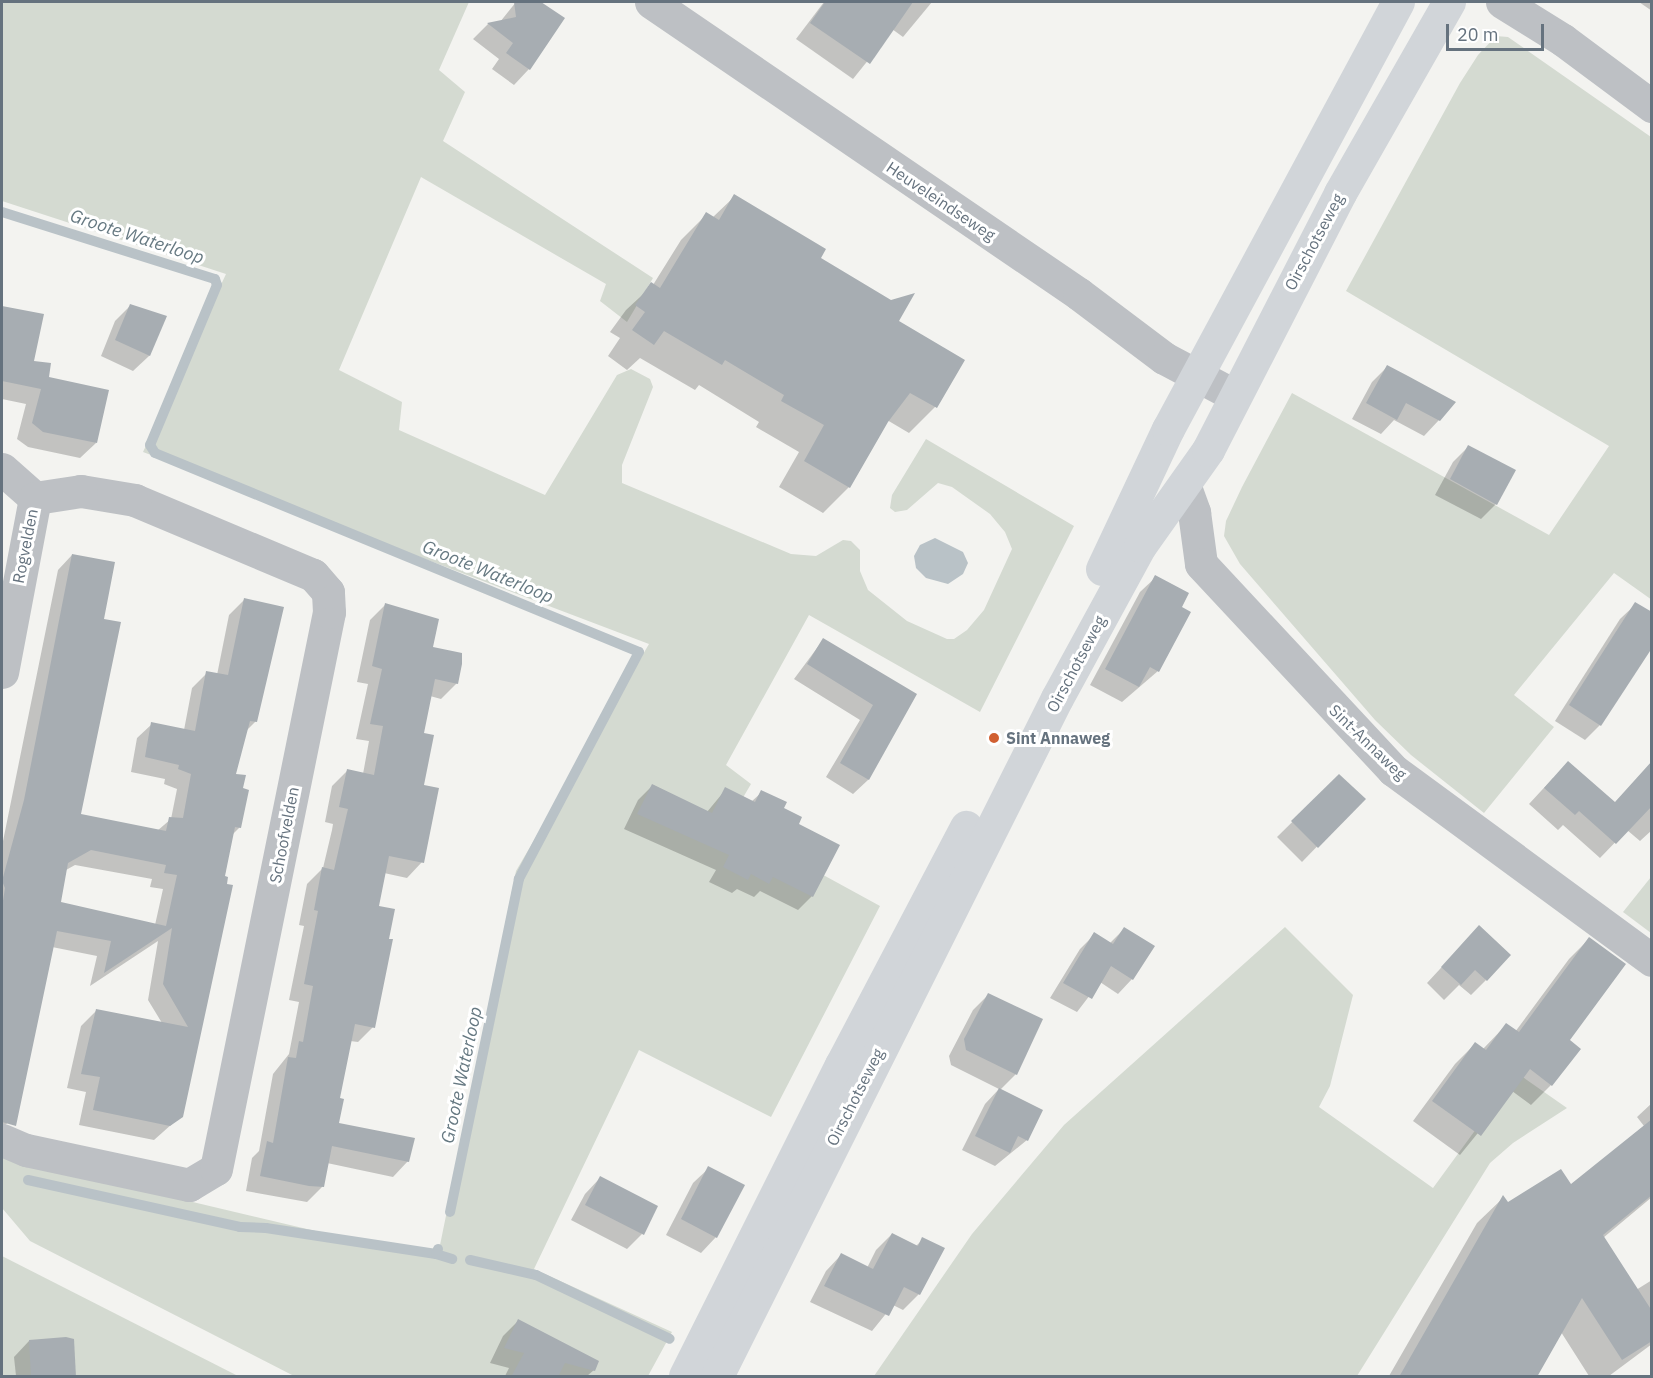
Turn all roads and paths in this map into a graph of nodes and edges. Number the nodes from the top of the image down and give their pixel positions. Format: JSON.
{"nodes":[{"id":1,"x":651,"y":2,"type":"edge"},
{"id":2,"x":1398,"y":2,"type":"edge"},
{"id":3,"x":1449,"y":2,"type":"edge"},
{"id":4,"x":1502,"y":2,"type":"edge"},
{"id":5,"x":1652,"y":106,"type":"edge"},
{"id":6,"x":1197,"y":375,"type":"junction"},
{"id":7,"x":1234,"y":395,"type":"junction"},
{"id":8,"x":2,"y":469,"type":"edge"},
{"id":9,"x":1185,"y":487,"type":"junction"},
{"id":10,"x":35,"y":498,"type":"junction"},
{"id":11,"x":2,"y":672,"type":"edge"},
{"id":12,"x":1652,"y":960,"type":"edge"},
{"id":13,"x":2,"y":1140,"type":"edge"},
{"id":14,"x":685,"y":1377,"type":"edge"},
{"id":15,"x":717,"y":1377,"type":"edge"}],
"edges":[{"from":1,"to":6,"type":"street","name":"Heuveleindseweg"},
{"from":2,"to":6,"type":"main road","name":"Oirschotseweg"},
{"from":3,"to":7,"type":"main road","name":"Oirschotseweg"},
{"from":4,"to":5,"type":"street"},
{"from":6,"to":7,"type":"street","name":"Heuveleindseweg"},
{"from":6,"to":14,"type":"main road","name":"Oirschotseweg"},
{"from":7,"to":9,"type":"main road","name":"Oirschotseweg"},
{"from":8,"to":10,"type":"street","name":"Rogvelden"},
{"from":9,"to":12,"type":"street","name":"Sint-Annaweg"},
{"from":9,"to":15,"type":"main road","name":"Oirschotseweg"},
{"from":10,"to":11,"type":"street","name":"Rogvelden"},
{"from":10,"to":13,"type":"street","name":"Schoofvelden"}]}
